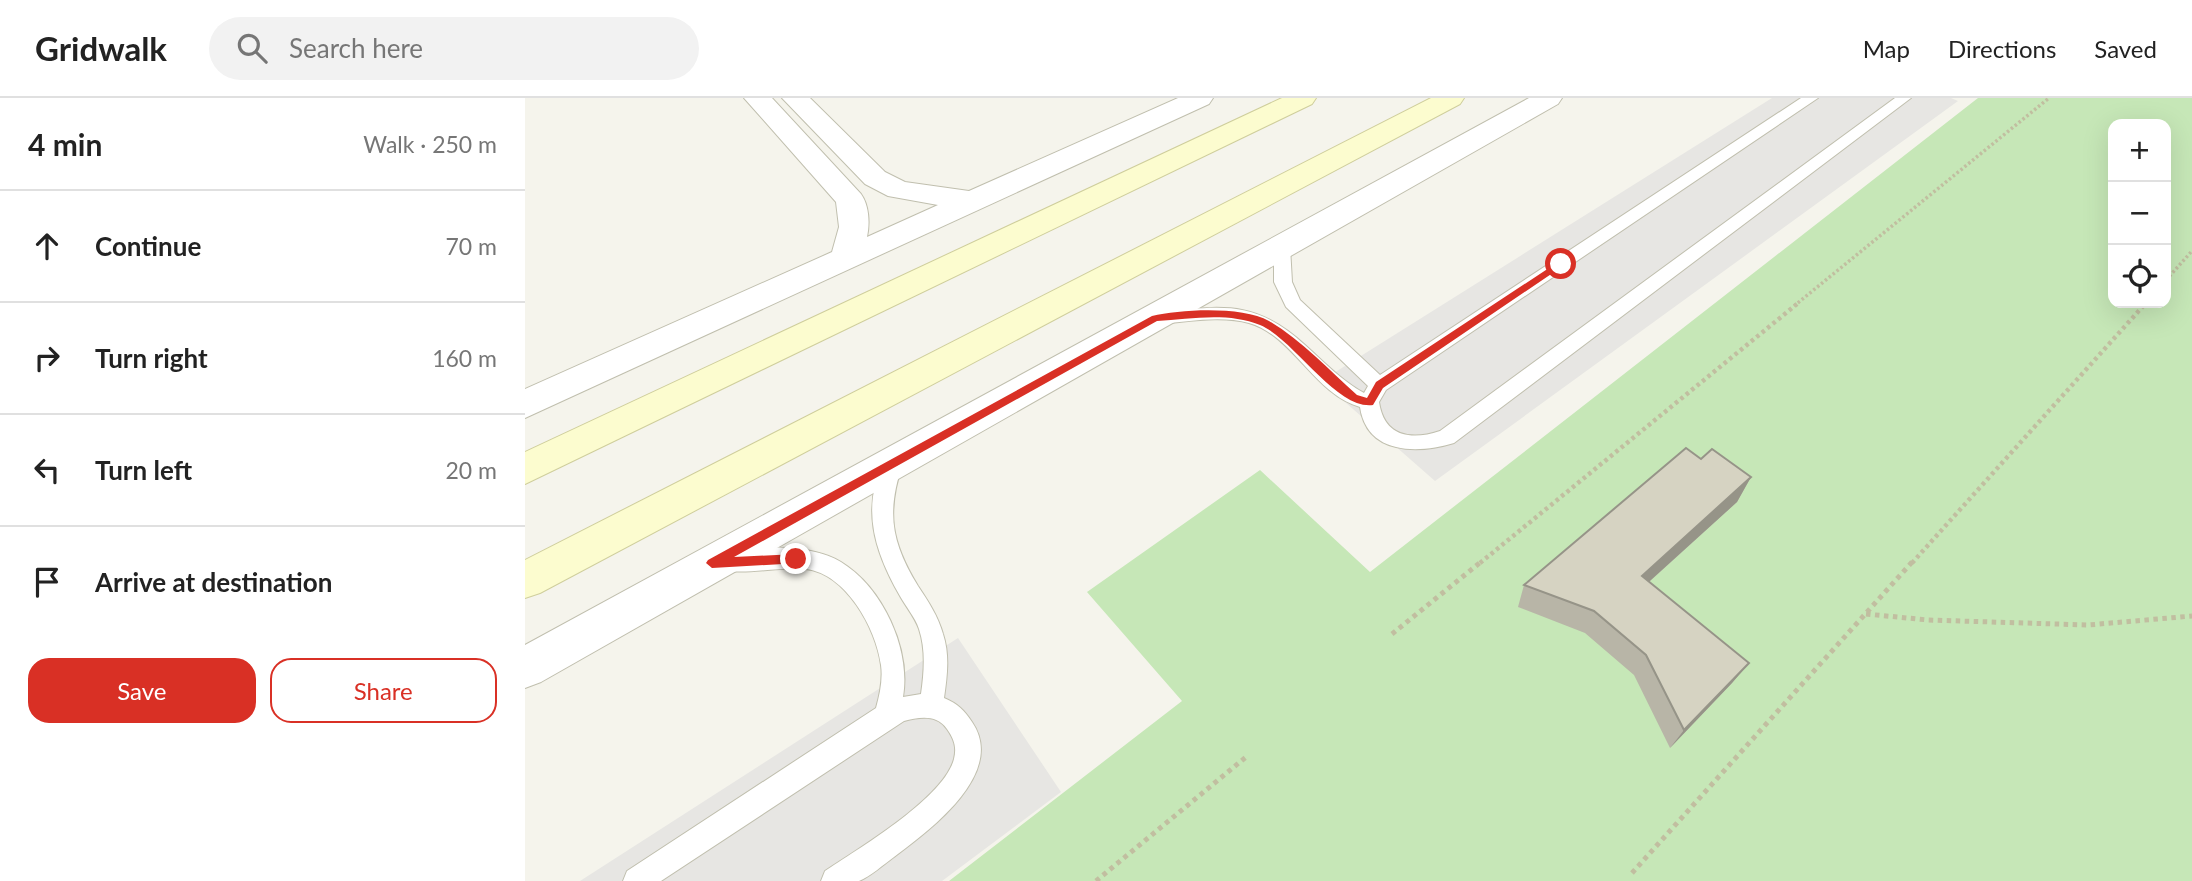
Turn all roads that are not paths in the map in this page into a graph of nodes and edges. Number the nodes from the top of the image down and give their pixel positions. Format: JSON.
{"nodes":[{"id":1,"x":757,"y":98,"type":"edge"},
{"id":2,"x":795,"y":98,"type":"edge"},
{"id":3,"x":1201,"y":98,"type":"edge"},
{"id":4,"x":1303,"y":98,"type":"edge"},
{"id":5,"x":1451,"y":98,"type":"edge"},
{"id":6,"x":1549,"y":98,"type":"edge"},
{"id":7,"x":1811,"y":98,"type":"edge"},
{"id":8,"x":1904,"y":98,"type":"edge"},
{"id":9,"x":974,"y":201,"type":"junction"},
{"id":10,"x":1282,"y":247,"type":"junction"},
{"id":11,"x":846,"y":259,"type":"junction"},
{"id":12,"x":1155,"y":318,"type":"junction"},
{"id":13,"x":1379,"y":385,"type":"junction"},
{"id":14,"x":1369,"y":402,"type":"junction"},
{"id":15,"x":525,"y":404,"type":"edge"},
{"id":16,"x":893,"y":463,"type":"junction"},
{"id":17,"x":525,"y":469,"type":"edge"},
{"id":18,"x":712,"y":563,"type":"junction"},
{"id":19,"x":525,"y":580,"type":"edge"},
{"id":20,"x":525,"y":668,"type":"edge"},
{"id":21,"x":931,"y":706,"type":"junction"},
{"id":22,"x":887,"y":715,"type":"junction"},
{"id":23,"x":636,"y":881,"type":"edge"},
{"id":24,"x":835,"y":881,"type":"edge"}],
"edges":[{"from":1,"to":11,"type":"street"},
{"from":2,"to":9,"type":"street"},
{"from":3,"to":9,"type":"street"},
{"from":4,"to":17,"type":"main road"},
{"from":5,"to":19,"type":"main road"},
{"from":6,"to":10,"type":"street"},
{"from":7,"to":13,"type":"lane"},
{"from":8,"to":14,"type":"lane"},
{"from":9,"to":11,"type":"street"},
{"from":10,"to":12,"type":"street"},
{"from":10,"to":13,"type":"lane"},
{"from":11,"to":15,"type":"street"},
{"from":12,"to":14,"type":"lane"},
{"from":12,"to":16,"type":"street"},
{"from":13,"to":14,"type":"lane"},
{"from":16,"to":18,"type":"street"},
{"from":16,"to":21,"type":"lane"},
{"from":18,"to":20,"type":"street"},
{"from":18,"to":22,"type":"lane"},
{"from":21,"to":22,"type":"lane"},
{"from":21,"to":24,"type":"lane"},
{"from":22,"to":23,"type":"lane"}]}
